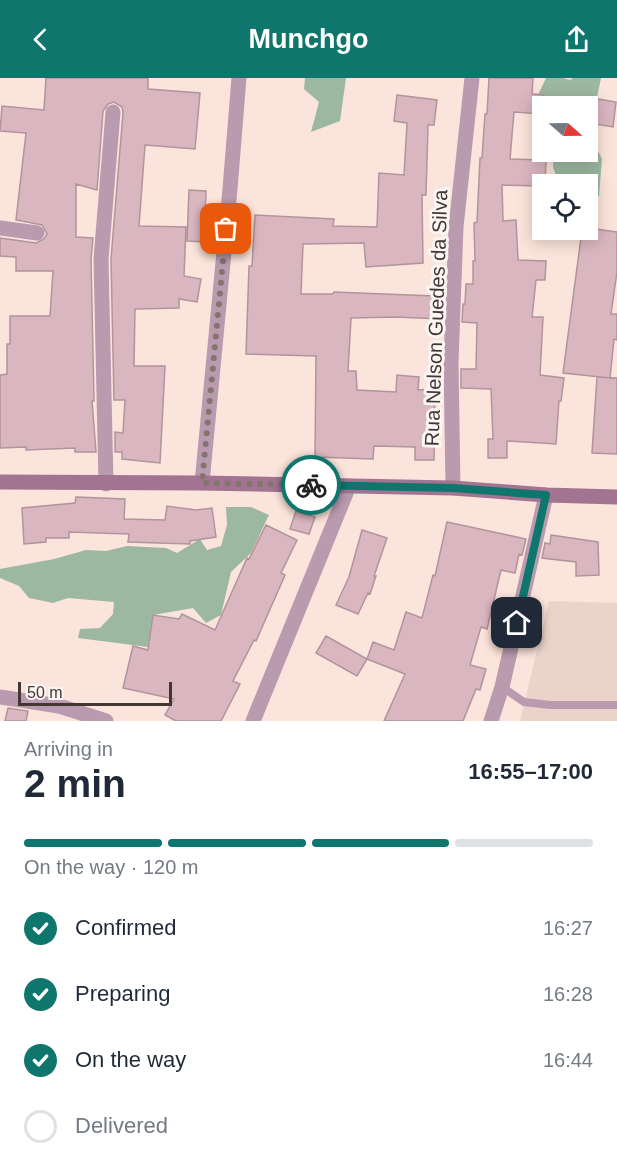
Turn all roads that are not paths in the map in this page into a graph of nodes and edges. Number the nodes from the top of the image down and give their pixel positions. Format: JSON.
{"nodes":[{"id":1,"x":238,"y":78,"type":"edge"},
{"id":2,"x":472,"y":78,"type":"edge"},
{"id":3,"x":113,"y":112,"type":"dead end"},
{"id":4,"x":0,"y":228,"type":"edge"},
{"id":5,"x":37,"y":233,"type":"dead end"},
{"id":6,"x":0,"y":482,"type":"edge"},
{"id":7,"x":202,"y":483,"type":"junction"},
{"id":8,"x":106,"y":484,"type":"junction"},
{"id":9,"x":349,"y":486,"type":"junction"},
{"id":10,"x":453,"y":488,"type":"junction"},
{"id":11,"x":546,"y":495,"type":"junction"},
{"id":12,"x":617,"y":497,"type":"edge"},
{"id":13,"x":502,"y":687,"type":"junction"},
{"id":14,"x":0,"y":697,"type":"edge"},
{"id":15,"x":617,"y":705,"type":"edge"},
{"id":16,"x":106,"y":721,"type":"edge"},
{"id":17,"x":253,"y":721,"type":"edge"},
{"id":18,"x":491,"y":721,"type":"edge"}],
"edges":[{"from":1,"to":7,"type":"street"},
{"from":2,"to":10,"type":"street","name":"Rua Nelson Guedes da Silva"},
{"from":3,"to":8,"type":"street"},
{"from":4,"to":5,"type":"street"},
{"from":6,"to":8,"type":"main road"},
{"from":7,"to":8,"type":"main road"},
{"from":7,"to":9,"type":"main road"},
{"from":9,"to":10,"type":"main road"},
{"from":9,"to":17,"type":"street"},
{"from":10,"to":11,"type":"main road"},
{"from":11,"to":12,"type":"main road"},
{"from":11,"to":13,"type":"street"},
{"from":13,"to":15,"type":"lane"},
{"from":13,"to":18,"type":"street"},
{"from":14,"to":16,"type":"street"}]}
